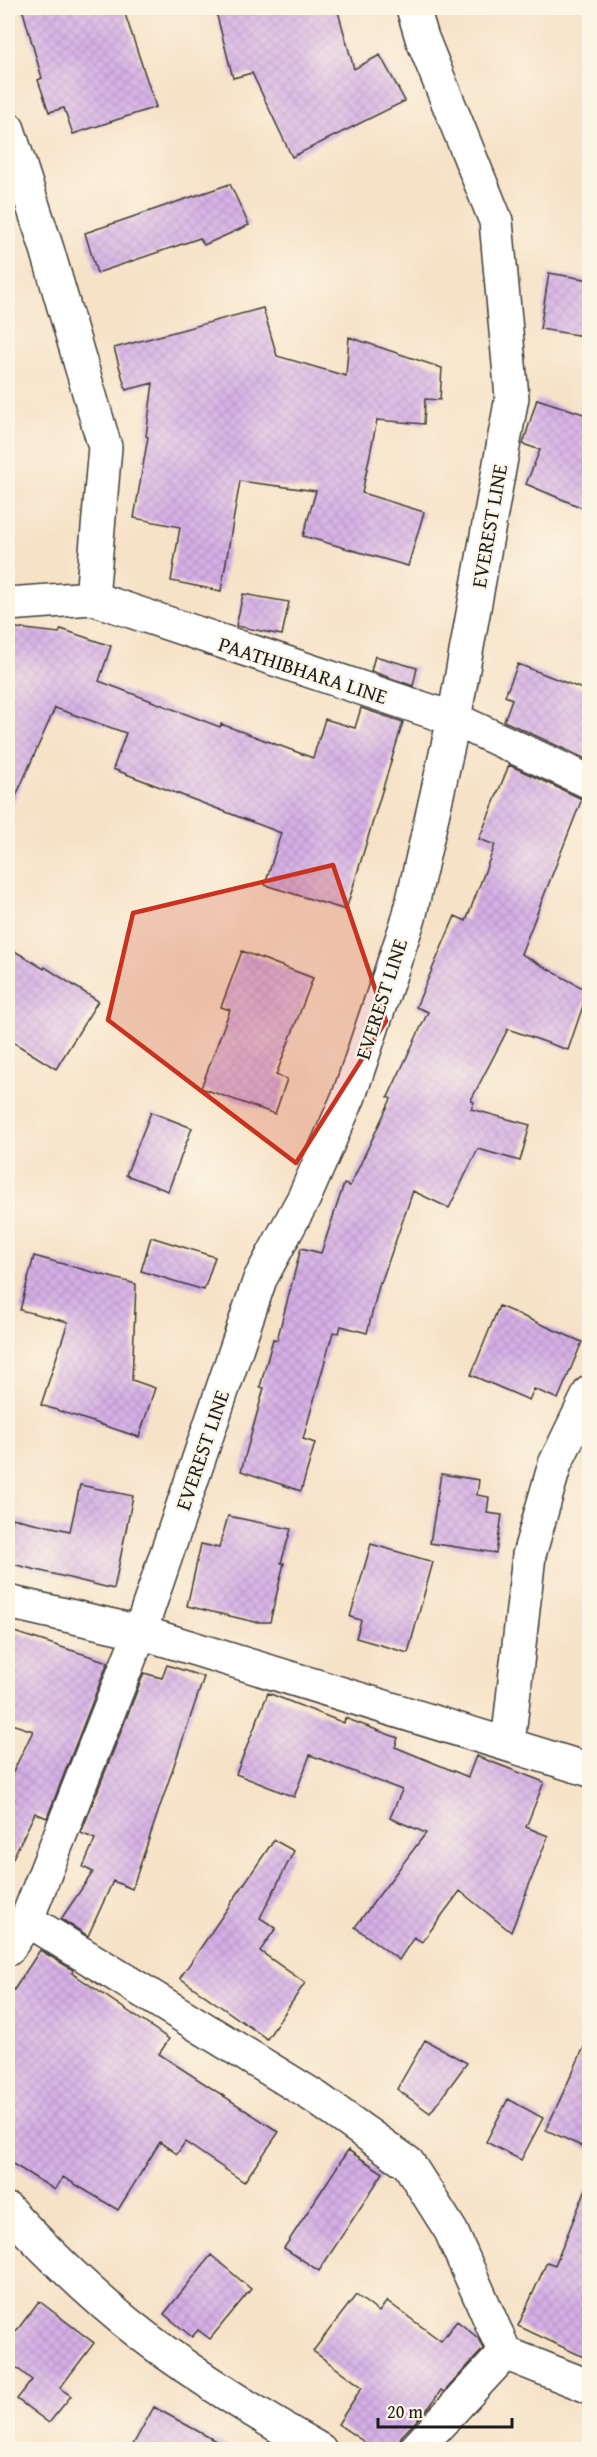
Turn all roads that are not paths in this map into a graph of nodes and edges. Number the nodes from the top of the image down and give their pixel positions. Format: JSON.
{"nodes":[{"id":1,"x":413,"y":8,"type":"edge"},
{"id":2,"x":8,"y":129,"type":"edge"},
{"id":3,"x":93,"y":598,"type":"junction"},
{"id":4,"x":8,"y":604,"type":"edge"},
{"id":5,"x":454,"y":719,"type":"junction"},
{"id":6,"x":590,"y":782,"type":"edge"},
{"id":7,"x":590,"y":1392,"type":"edge"},
{"id":8,"x":8,"y":1602,"type":"edge"},
{"id":9,"x":140,"y":1632,"type":"junction"},
{"id":10,"x":508,"y":1744,"type":"junction"},
{"id":11,"x":590,"y":1770,"type":"edge"},
{"id":12,"x":27,"y":1920,"type":"junction"},
{"id":13,"x":8,"y":1949,"type":"edge"},
{"id":14,"x":8,"y":2210,"type":"edge"},
{"id":15,"x":505,"y":2353,"type":"junction"},
{"id":16,"x":590,"y":2387,"type":"edge"},
{"id":17,"x":320,"y":2450,"type":"edge"},
{"id":18,"x":415,"y":2450,"type":"edge"}],
"edges":[{"from":1,"to":5,"type":"street","name":"EVEREST LINE"},
{"from":2,"to":3,"type":"street"},
{"from":3,"to":4,"type":"street","name":"PAATHIBHARA LINE"},
{"from":3,"to":5,"type":"street","name":"PAATHIBHARA LINE"},
{"from":5,"to":6,"type":"street","name":"PAATHIBHARA LINE"},
{"from":5,"to":9,"type":"street","name":"EVEREST LINE"},
{"from":7,"to":10,"type":"street"},
{"from":8,"to":9,"type":"street"},
{"from":9,"to":10,"type":"street"},
{"from":9,"to":12,"type":"street","name":"EVEREST LINE"},
{"from":10,"to":11,"type":"street"},
{"from":12,"to":13,"type":"street","name":"EVEREST LINE"},
{"from":12,"to":15,"type":"street"},
{"from":14,"to":17,"type":"street"},
{"from":15,"to":16,"type":"street"},
{"from":15,"to":18,"type":"street"}]}
